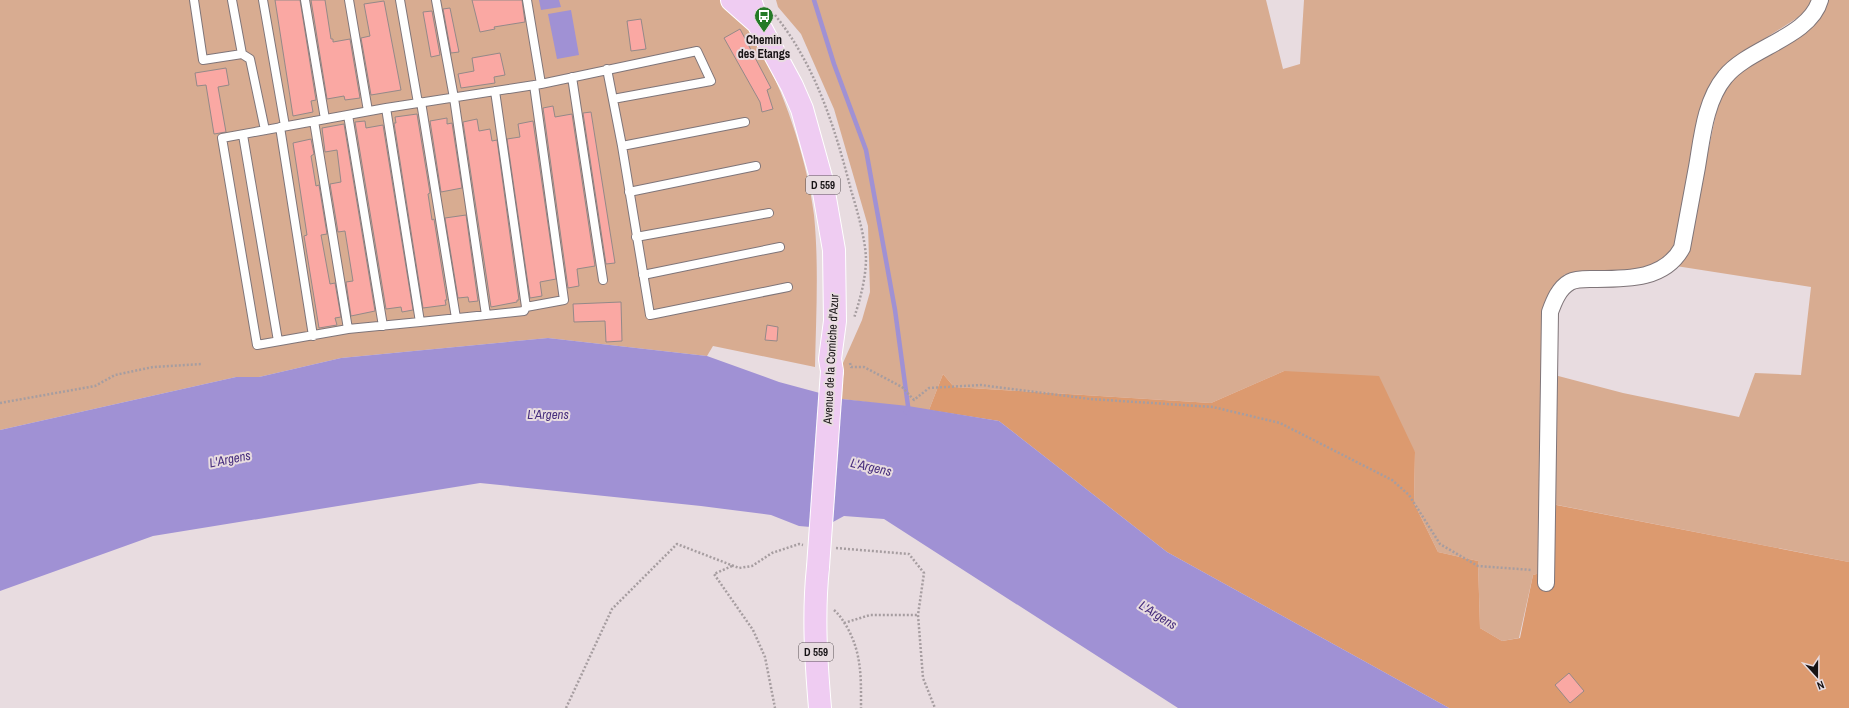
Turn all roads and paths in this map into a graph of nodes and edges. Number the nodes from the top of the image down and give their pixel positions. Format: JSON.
{"nodes":[{"id":1,"x":194,"y":0,"type":"edge"},
{"id":2,"x":232,"y":0,"type":"edge"},
{"id":3,"x":263,"y":0,"type":"edge"},
{"id":4,"x":305,"y":0,"type":"edge"},
{"id":5,"x":349,"y":0,"type":"edge"},
{"id":6,"x":400,"y":0,"type":"edge"},
{"id":7,"x":436,"y":0,"type":"edge"},
{"id":8,"x":527,"y":0,"type":"edge"},
{"id":9,"x":732,"y":0,"type":"edge"},
{"id":10,"x":750,"y":0,"type":"edge"},
{"id":11,"x":1820,"y":0,"type":"edge"},
{"id":12,"x":758,"y":23,"type":"junction"},
{"id":13,"x":242,"y":54,"type":"junction"},
{"id":14,"x":607,"y":69,"type":"junction"},
{"id":15,"x":572,"y":77,"type":"junction"},
{"id":16,"x":538,"y":85,"type":"junction"},
{"id":17,"x":495,"y":91,"type":"junction"},
{"id":18,"x":454,"y":98,"type":"junction"},
{"id":19,"x":613,"y":99,"type":"junction"},
{"id":20,"x":419,"y":103,"type":"junction"},
{"id":21,"x":386,"y":108,"type":"junction"},
{"id":22,"x":368,"y":111,"type":"junction"},
{"id":23,"x":348,"y":115,"type":"junction"},
{"id":24,"x":325,"y":119,"type":"junction"},
{"id":25,"x":314,"y":121,"type":"junction"},
{"id":26,"x":745,"y":122,"type":"dead end"},
{"id":27,"x":283,"y":127,"type":"junction"},
{"id":28,"x":265,"y":130,"type":"junction"},
{"id":29,"x":243,"y":134,"type":"junction"},
{"id":30,"x":622,"y":146,"type":"junction"},
{"id":31,"x":756,"y":166,"type":"dead end"},
{"id":32,"x":629,"y":192,"type":"junction"},
{"id":33,"x":769,"y":213,"type":"dead end"},
{"id":34,"x":636,"y":237,"type":"junction"},
{"id":35,"x":780,"y":247,"type":"dead end"},
{"id":36,"x":643,"y":274,"type":"junction"},
{"id":37,"x":603,"y":280,"type":"dead end"},
{"id":38,"x":788,"y":287,"type":"dead end"},
{"id":39,"x":526,"y":307,"type":"junction"},
{"id":40,"x":486,"y":315,"type":"junction"},
{"id":41,"x":456,"y":318,"type":"junction"},
{"id":42,"x":420,"y":322,"type":"junction"},
{"id":43,"x":383,"y":326,"type":"junction"},
{"id":44,"x":348,"y":330,"type":"junction"},
{"id":45,"x":313,"y":336,"type":"junction"},
{"id":46,"x":278,"y":340,"type":"junction"},
{"id":47,"x":201,"y":364,"type":"dead end"},
{"id":48,"x":840,"y":366,"type":"junction"},
{"id":49,"x":0,"y":403,"type":"edge"},
{"id":50,"x":806,"y":545,"type":"dead end"},
{"id":51,"x":828,"y":547,"type":"dead end"},
{"id":52,"x":1546,"y":562,"type":"junction"},
{"id":53,"x":733,"y":566,"type":"junction"},
{"id":54,"x":1546,"y":583,"type":"dead end"},
{"id":55,"x":815,"y":596,"type":"junction"},
{"id":56,"x":918,"y":615,"type":"junction"},
{"id":57,"x":844,"y":623,"type":"junction"},
{"id":58,"x":566,"y":708,"type":"edge"},
{"id":59,"x":775,"y":708,"type":"edge"},
{"id":60,"x":820,"y":708,"type":"edge"},
{"id":61,"x":861,"y":708,"type":"edge"},
{"id":62,"x":935,"y":708,"type":"edge"}],
"edges":[{"from":1,"to":13,"type":"lane"},
{"from":2,"to":13,"type":"lane"},
{"from":3,"to":27,"type":"lane"},
{"from":4,"to":24,"type":"lane"},
{"from":5,"to":22,"type":"lane"},
{"from":6,"to":20,"type":"lane"},
{"from":7,"to":18,"type":"lane"},
{"from":8,"to":16,"type":"lane"},
{"from":9,"to":12,"type":"main road","name":"Avenue de la Corniche d'Azur","number":"D 559"},
{"from":10,"to":12,"type":"main road","name":"Avenue de la Corniche d'Azur","number":"D 559"},
{"from":11,"to":52,"type":"street"},
{"from":12,"to":48,"type":"main road","name":"Avenue de la Corniche d'Azur","number":"D 559"},
{"from":13,"to":28,"type":"lane"},
{"from":14,"to":15,"type":"lane"},
{"from":14,"to":19,"type":"lane"},
{"from":14,"to":19,"type":"lane"},
{"from":15,"to":16,"type":"lane"},
{"from":15,"to":37,"type":"lane"},
{"from":16,"to":17,"type":"lane"},
{"from":16,"to":39,"type":"lane"},
{"from":17,"to":18,"type":"lane"},
{"from":17,"to":39,"type":"lane"},
{"from":18,"to":20,"type":"lane"},
{"from":18,"to":40,"type":"lane"},
{"from":19,"to":30,"type":"lane"},
{"from":20,"to":21,"type":"lane"},
{"from":20,"to":41,"type":"lane"},
{"from":21,"to":22,"type":"lane"},
{"from":21,"to":42,"type":"lane"},
{"from":22,"to":23,"type":"lane"},
{"from":23,"to":24,"type":"lane"},
{"from":23,"to":43,"type":"lane"},
{"from":24,"to":25,"type":"lane"},
{"from":25,"to":27,"type":"lane"},
{"from":25,"to":44,"type":"lane"},
{"from":26,"to":30,"type":"lane"},
{"from":27,"to":28,"type":"lane"},
{"from":27,"to":45,"type":"lane"},
{"from":28,"to":29,"type":"lane"},
{"from":29,"to":46,"type":"lane"},
{"from":29,"to":46,"type":"lane"},
{"from":30,"to":32,"type":"lane"},
{"from":31,"to":32,"type":"lane"},
{"from":32,"to":34,"type":"lane"},
{"from":33,"to":34,"type":"lane"},
{"from":34,"to":36,"type":"lane"},
{"from":35,"to":36,"type":"lane"},
{"from":36,"to":38,"type":"lane"},
{"from":39,"to":40,"type":"lane"},
{"from":40,"to":41,"type":"lane"},
{"from":41,"to":42,"type":"lane"},
{"from":42,"to":43,"type":"lane"},
{"from":43,"to":44,"type":"lane"},
{"from":44,"to":45,"type":"lane"},
{"from":45,"to":46,"type":"lane"},
{"from":47,"to":49,"type":"path"},
{"from":48,"to":52,"type":"path"},
{"from":48,"to":55,"type":"main road","name":"Avenue de la Corniche d'Azur","number":"D 559","bridge":true},
{"from":50,"to":53,"type":"path"},
{"from":51,"to":56,"type":"path"},
{"from":52,"to":54,"type":"street"},
{"from":53,"to":58,"type":"path"},
{"from":53,"to":59,"type":"path"},
{"from":55,"to":57,"type":"path"},
{"from":55,"to":60,"type":"main road","name":"Avenue de la Corniche d'Azur","number":"D 559"},
{"from":56,"to":57,"type":"path"},
{"from":56,"to":62,"type":"path"},
{"from":57,"to":61,"type":"path"}]}
